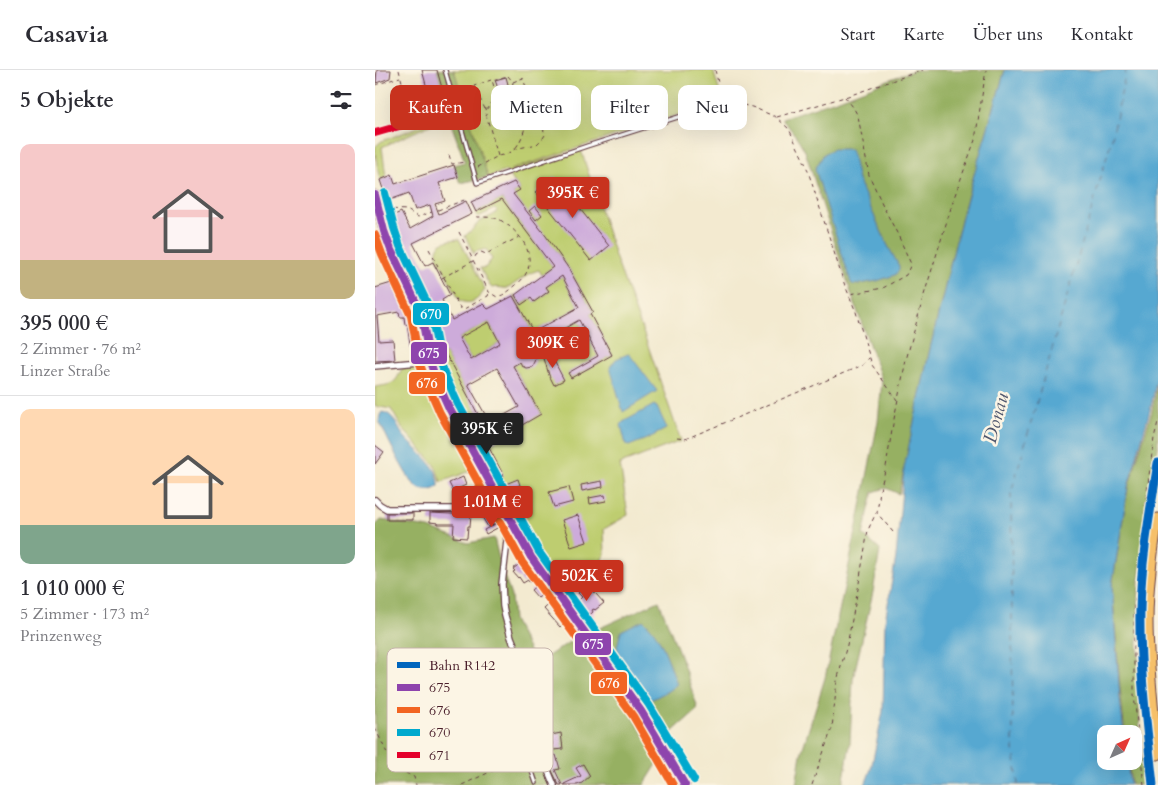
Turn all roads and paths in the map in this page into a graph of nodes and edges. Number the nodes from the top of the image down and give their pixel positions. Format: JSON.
{"nodes":[{"id":1,"x":375,"y":70,"type":"edge"},
{"id":2,"x":399,"y":70,"type":"edge"},
{"id":3,"x":445,"y":70,"type":"edge"},
{"id":4,"x":715,"y":70,"type":"edge"},
{"id":5,"x":923,"y":70,"type":"edge"},
{"id":6,"x":986,"y":70,"type":"edge"},
{"id":7,"x":375,"y":77,"type":"edge"},
{"id":8,"x":400,"y":77,"type":"junction"},
{"id":9,"x":492,"y":80,"type":"junction"},
{"id":10,"x":513,"y":82,"type":"junction"},
{"id":11,"x":375,"y":85,"type":"edge"},
{"id":12,"x":403,"y":85,"type":"edge"},
{"id":13,"x":449,"y":85,"type":"edge"},
{"id":14,"x":493,"y":85,"type":"edge"},
{"id":15,"x":512,"y":85,"type":"edge"},
{"id":16,"x":525,"y":85,"type":"edge"},
{"id":17,"x":845,"y":97,"type":"junction"},
{"id":18,"x":491,"y":104,"type":"edge"},
{"id":19,"x":485,"y":111,"type":"junction"},
{"id":20,"x":678,"y":117,"type":"edge"},
{"id":21,"x":776,"y":117,"type":"junction"},
{"id":22,"x":390,"y":128,"type":"edge"},
{"id":23,"x":461,"y":130,"type":"edge"},
{"id":24,"x":525,"y":130,"type":"edge"},
{"id":25,"x":544,"y":130,"type":"edge"},
{"id":26,"x":375,"y":133,"type":"edge"},
{"id":27,"x":515,"y":149,"type":"junction"},
{"id":28,"x":449,"y":155,"type":"dead end"},
{"id":29,"x":498,"y":156,"type":"junction"},
{"id":30,"x":471,"y":162,"type":"junction"},
{"id":31,"x":473,"y":170,"type":"junction"},
{"id":32,"x":375,"y":195,"type":"edge"},
{"id":33,"x":467,"y":199,"type":"dead end"},
{"id":34,"x":386,"y":204,"type":"dead end"},
{"id":35,"x":438,"y":210,"type":"dead end"},
{"id":36,"x":377,"y":212,"type":"edge"},
{"id":37,"x":432,"y":212,"type":"dead end"},
{"id":38,"x":476,"y":217,"type":"dead end"},
{"id":39,"x":459,"y":232,"type":"dead end"},
{"id":40,"x":519,"y":237,"type":"junction"},
{"id":41,"x":429,"y":249,"type":"dead end"},
{"id":42,"x":473,"y":261,"type":"junction"},
{"id":43,"x":443,"y":278,"type":"junction"},
{"id":44,"x":489,"y":292,"type":"junction"},
{"id":45,"x":849,"y":294,"type":"junction"},
{"id":46,"x":870,"y":358,"type":"junction"},
{"id":47,"x":430,"y":361,"type":"junction"},
{"id":48,"x":375,"y":366,"type":"edge"},
{"id":49,"x":897,"y":400,"type":"junction"},
{"id":50,"x":677,"y":438,"type":"dead end"},
{"id":51,"x":497,"y":496,"type":"junction"},
{"id":52,"x":375,"y":500,"type":"edge"},
{"id":53,"x":877,"y":513,"type":"junction"},
{"id":54,"x":507,"y":515,"type":"junction"},
{"id":55,"x":1158,"y":518,"type":"edge"},
{"id":56,"x":893,"y":532,"type":"dead end"},
{"id":57,"x":517,"y":648,"type":"edge"},
{"id":58,"x":375,"y":728,"type":"edge"},
{"id":59,"x":387,"y":753,"type":"edge"},
{"id":60,"x":1158,"y":754,"type":"edge"},
{"id":61,"x":404,"y":772,"type":"edge"},
{"id":62,"x":490,"y":772,"type":"edge"},
{"id":63,"x":532,"y":772,"type":"edge"},
{"id":64,"x":549,"y":772,"type":"edge"},
{"id":65,"x":536,"y":783,"type":"dead end"},
{"id":66,"x":416,"y":785,"type":"edge"},
{"id":67,"x":462,"y":785,"type":"edge"},
{"id":68,"x":554,"y":785,"type":"edge"},
{"id":69,"x":685,"y":785,"type":"edge"},
{"id":70,"x":812,"y":785,"type":"edge"}],
"edges":[{"from":1,"to":7,"type":"path"},
{"from":2,"to":8,"type":"path"},
{"from":3,"to":13,"type":"lane"},
{"from":4,"to":21,"type":"path"},
{"from":5,"to":17,"type":"path"},
{"from":6,"to":49,"type":"path"},
{"from":8,"to":11,"type":"path"},
{"from":8,"to":12,"type":"path"},
{"from":9,"to":10,"type":"path"},
{"from":9,"to":14,"type":"path"},
{"from":9,"to":19,"type":"path"},
{"from":10,"to":15,"type":"path"},
{"from":10,"to":16,"type":"path"},
{"from":17,"to":21,"type":"path"},
{"from":17,"to":45,"type":"path"},
{"from":18,"to":19,"type":"path"},
{"from":19,"to":29,"type":"path"},
{"from":20,"to":31,"type":"lane"},
{"from":21,"to":45,"type":"path"},
{"from":22,"to":26,"type":"lane"},
{"from":23,"to":30,"type":"lane"},
{"from":24,"to":27,"type":"path"},
{"from":25,"to":27,"type":"path"},
{"from":27,"to":29,"type":"path"},
{"from":28,"to":30,"type":"path"},
{"from":29,"to":31,"type":"path"},
{"from":30,"to":31,"type":"lane"},
{"from":32,"to":36,"type":"main road"},
{"from":33,"to":35,"type":"path"},
{"from":34,"to":37,"type":"path"},
{"from":36,"to":47,"type":"main road"},
{"from":38,"to":40,"type":"path"},
{"from":39,"to":42,"type":"path"},
{"from":40,"to":42,"type":"path"},
{"from":40,"to":44,"type":"path"},
{"from":41,"to":43,"type":"path"},
{"from":42,"to":43,"type":"path"},
{"from":42,"to":44,"type":"path"},
{"from":43,"to":44,"type":"path"},
{"from":45,"to":46,"type":"path"},
{"from":46,"to":49,"type":"path"},
{"from":46,"to":50,"type":"path"},
{"from":47,"to":48,"type":"street"},
{"from":47,"to":51,"type":"main road"},
{"from":49,"to":53,"type":"path"},
{"from":51,"to":52,"type":"street"},
{"from":51,"to":54,"type":"main road"},
{"from":53,"to":56,"type":"path"},
{"from":53,"to":70,"type":"path"},
{"from":54,"to":57,"type":"street"},
{"from":54,"to":69,"type":"main road"},
{"from":55,"to":60,"type":"main road"},
{"from":58,"to":59,"type":"path"},
{"from":61,"to":66,"type":"path"},
{"from":62,"to":67,"type":"path"},
{"from":63,"to":65,"type":"lane"},
{"from":64,"to":68,"type":"street"}]}
